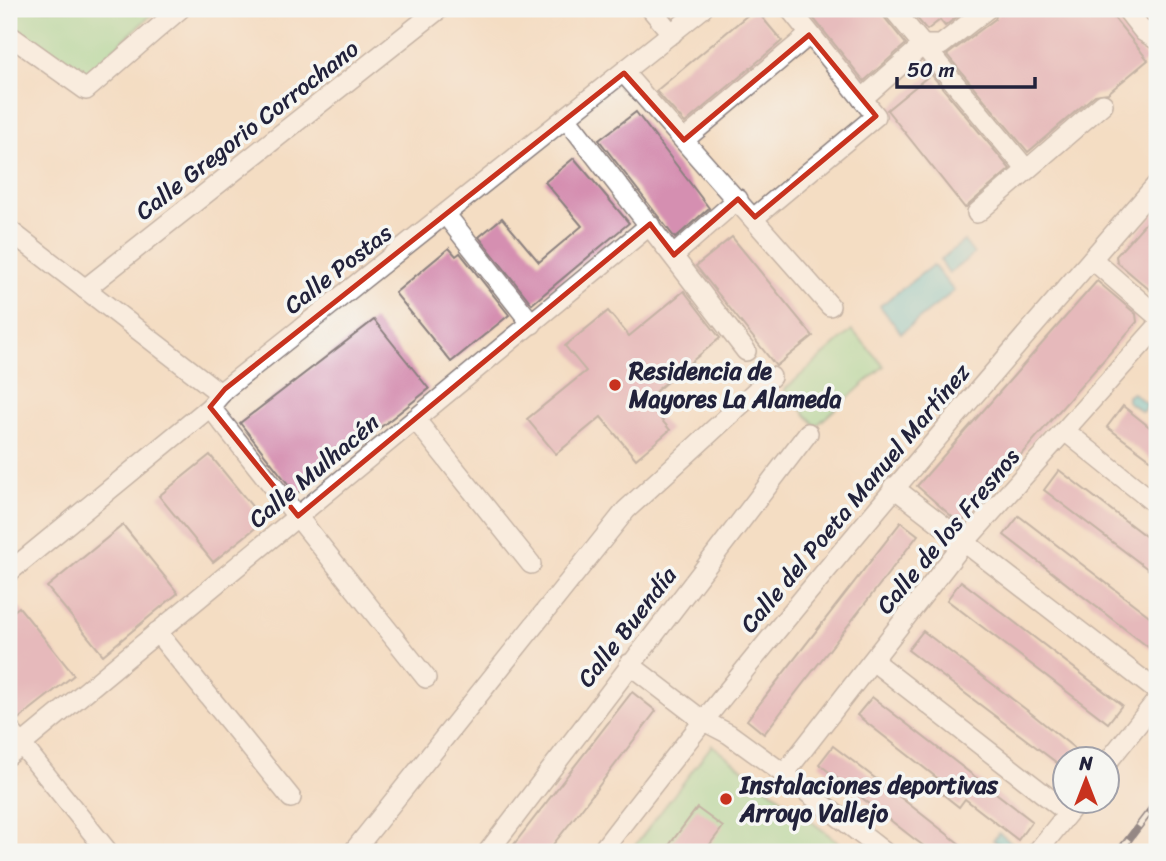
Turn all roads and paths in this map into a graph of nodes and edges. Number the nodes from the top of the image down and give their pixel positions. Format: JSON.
{"nodes":[{"id":1,"x":180,"y":9,"type":"edge"},
{"id":2,"x":439,"y":9,"type":"edge"},
{"id":3,"x":651,"y":9,"type":"edge"},
{"id":4,"x":702,"y":9,"type":"edge"},
{"id":5,"x":790,"y":9,"type":"edge"},
{"id":6,"x":893,"y":9,"type":"edge"},
{"id":7,"x":987,"y":9,"type":"edge"},
{"id":8,"x":1126,"y":9,"type":"edge"},
{"id":9,"x":672,"y":34,"type":"junction"},
{"id":10,"x":9,"y":35,"type":"edge"},
{"id":11,"x":809,"y":35,"type":"junction"},
{"id":12,"x":1157,"y":40,"type":"edge"},
{"id":13,"x":923,"y":46,"type":"junction"},
{"id":14,"x":624,"y":73,"type":"junction"},
{"id":15,"x":862,"y":99,"type":"junction"},
{"id":16,"x":1103,"y":104,"type":"dead end"},
{"id":17,"x":567,"y":119,"type":"junction"},
{"id":18,"x":684,"y":140,"type":"junction"},
{"id":19,"x":1026,"y":169,"type":"junction"},
{"id":20,"x":1157,"y":184,"type":"edge"},
{"id":21,"x":738,"y":199,"type":"junction"},
{"id":22,"x":977,"y":213,"type":"dead end"},
{"id":23,"x":446,"y":215,"type":"junction"},
{"id":24,"x":755,"y":217,"type":"junction"},
{"id":25,"x":650,"y":225,"type":"junction"},
{"id":26,"x":9,"y":230,"type":"edge"},
{"id":27,"x":674,"y":255,"type":"junction"},
{"id":28,"x":1092,"y":259,"type":"junction"},
{"id":29,"x":85,"y":289,"type":"junction"},
{"id":30,"x":831,"y":306,"type":"dead end"},
{"id":31,"x":1157,"y":316,"type":"edge"},
{"id":32,"x":532,"y":324,"type":"junction"},
{"id":33,"x":1157,"y":327,"type":"edge"},
{"id":34,"x":746,"y":351,"type":"dead end"},
{"id":35,"x":771,"y":377,"type":"dead end"},
{"id":36,"x":215,"y":400,"type":"junction"},
{"id":37,"x":415,"y":419,"type":"junction"},
{"id":38,"x":1065,"y":431,"type":"junction"},
{"id":39,"x":808,"y":433,"type":"dead end"},
{"id":40,"x":893,"y":487,"type":"junction"},
{"id":41,"x":1157,"y":505,"type":"edge"},
{"id":42,"x":298,"y":516,"type":"junction"},
{"id":43,"x":963,"y":544,"type":"junction"},
{"id":44,"x":531,"y":564,"type":"dead end"},
{"id":45,"x":9,"y":572,"type":"edge"},
{"id":46,"x":157,"y":632,"type":"junction"},
{"id":47,"x":873,"y":661,"type":"junction"},
{"id":48,"x":629,"y":664,"type":"junction"},
{"id":49,"x":426,"y":678,"type":"dead end"},
{"id":50,"x":1157,"y":691,"type":"edge"},
{"id":51,"x":1157,"y":700,"type":"edge"},
{"id":52,"x":702,"y":720,"type":"junction"},
{"id":53,"x":13,"y":743,"type":"edge"},
{"id":54,"x":1120,"y":747,"type":"edge"},
{"id":55,"x":784,"y":774,"type":"junction"},
{"id":56,"x":1050,"y":791,"type":"edge"},
{"id":57,"x":291,"y":798,"type":"dead end"},
{"id":58,"x":1065,"y":816,"type":"edge"},
{"id":59,"x":108,"y":852,"type":"edge"},
{"id":60,"x":353,"y":852,"type":"edge"},
{"id":61,"x":488,"y":852,"type":"edge"},
{"id":62,"x":601,"y":852,"type":"edge"},
{"id":63,"x":884,"y":852,"type":"edge"},
{"id":64,"x":1037,"y":852,"type":"edge"}],
"edges":[{"from":1,"to":10,"type":"street"},
{"from":2,"to":29,"type":"street","name":"Calle Gregorio Corrochano"},
{"from":3,"to":9,"type":"street"},
{"from":4,"to":9,"type":"street","name":"Calle Postas"},
{"from":5,"to":11,"type":"street"},
{"from":6,"to":13,"type":"street"},
{"from":7,"to":13,"type":"street"},
{"from":8,"to":12,"type":"street"},
{"from":9,"to":14,"type":"street","name":"Calle Postas"},
{"from":11,"to":15,"type":"street"},
{"from":11,"to":18,"type":"street"},
{"from":13,"to":15,"type":"street"},
{"from":13,"to":19,"type":"street"},
{"from":14,"to":17,"type":"street","name":"Calle Postas"},
{"from":14,"to":18,"type":"street"},
{"from":15,"to":24,"type":"street"},
{"from":16,"to":19,"type":"street"},
{"from":17,"to":23,"type":"street","name":"Calle Postas"},
{"from":17,"to":25,"type":"street"},
{"from":18,"to":21,"type":"street"},
{"from":19,"to":22,"type":"street"},
{"from":20,"to":28,"type":"street","name":"Calle del Poeta Manuel Martínez"},
{"from":21,"to":24,"type":"street"},
{"from":21,"to":27,"type":"street"},
{"from":23,"to":32,"type":"street"},
{"from":23,"to":36,"type":"street","name":"Calle Postas"},
{"from":24,"to":30,"type":"street"},
{"from":25,"to":27,"type":"street"},
{"from":25,"to":32,"type":"street","name":"Calle Mulhacén"},
{"from":26,"to":29,"type":"street"},
{"from":27,"to":34,"type":"street"},
{"from":28,"to":31,"type":"street"},
{"from":28,"to":40,"type":"street","name":"Calle del Poeta Manuel Martínez"},
{"from":29,"to":36,"type":"street"},
{"from":32,"to":37,"type":"street","name":"Calle Mulhacén"},
{"from":33,"to":38,"type":"street","name":"Calle de los Fresnos"},
{"from":35,"to":60,"type":"street"},
{"from":36,"to":42,"type":"street"},
{"from":36,"to":45,"type":"street","name":"Calle Postas"},
{"from":37,"to":42,"type":"street","name":"Calle Mulhacén"},
{"from":37,"to":44,"type":"street"},
{"from":38,"to":41,"type":"street"},
{"from":38,"to":43,"type":"street","name":"Calle de los Fresnos"},
{"from":39,"to":48,"type":"street","name":"Calle Buendía"},
{"from":40,"to":43,"type":"street"},
{"from":40,"to":52,"type":"street","name":"Calle del Poeta Manuel Martínez"},
{"from":42,"to":46,"type":"street","name":"Calle Mulhacén"},
{"from":42,"to":49,"type":"street"},
{"from":43,"to":47,"type":"street","name":"Calle de los Fresnos"},
{"from":43,"to":50,"type":"street"},
{"from":46,"to":53,"type":"street","name":"Calle Mulhacén"},
{"from":46,"to":57,"type":"street"},
{"from":47,"to":55,"type":"street","name":"Calle de los Fresnos"},
{"from":47,"to":56,"type":"street"},
{"from":48,"to":52,"type":"street"},
{"from":48,"to":61,"type":"street","name":"Calle Buendía"},
{"from":51,"to":54,"type":"street"},
{"from":52,"to":55,"type":"street"},
{"from":52,"to":62,"type":"street","name":"Calle del Poeta Manuel Martínez"},
{"from":53,"to":59,"type":"street"},
{"from":55,"to":63,"type":"street"},
{"from":58,"to":64,"type":"street"}]}
